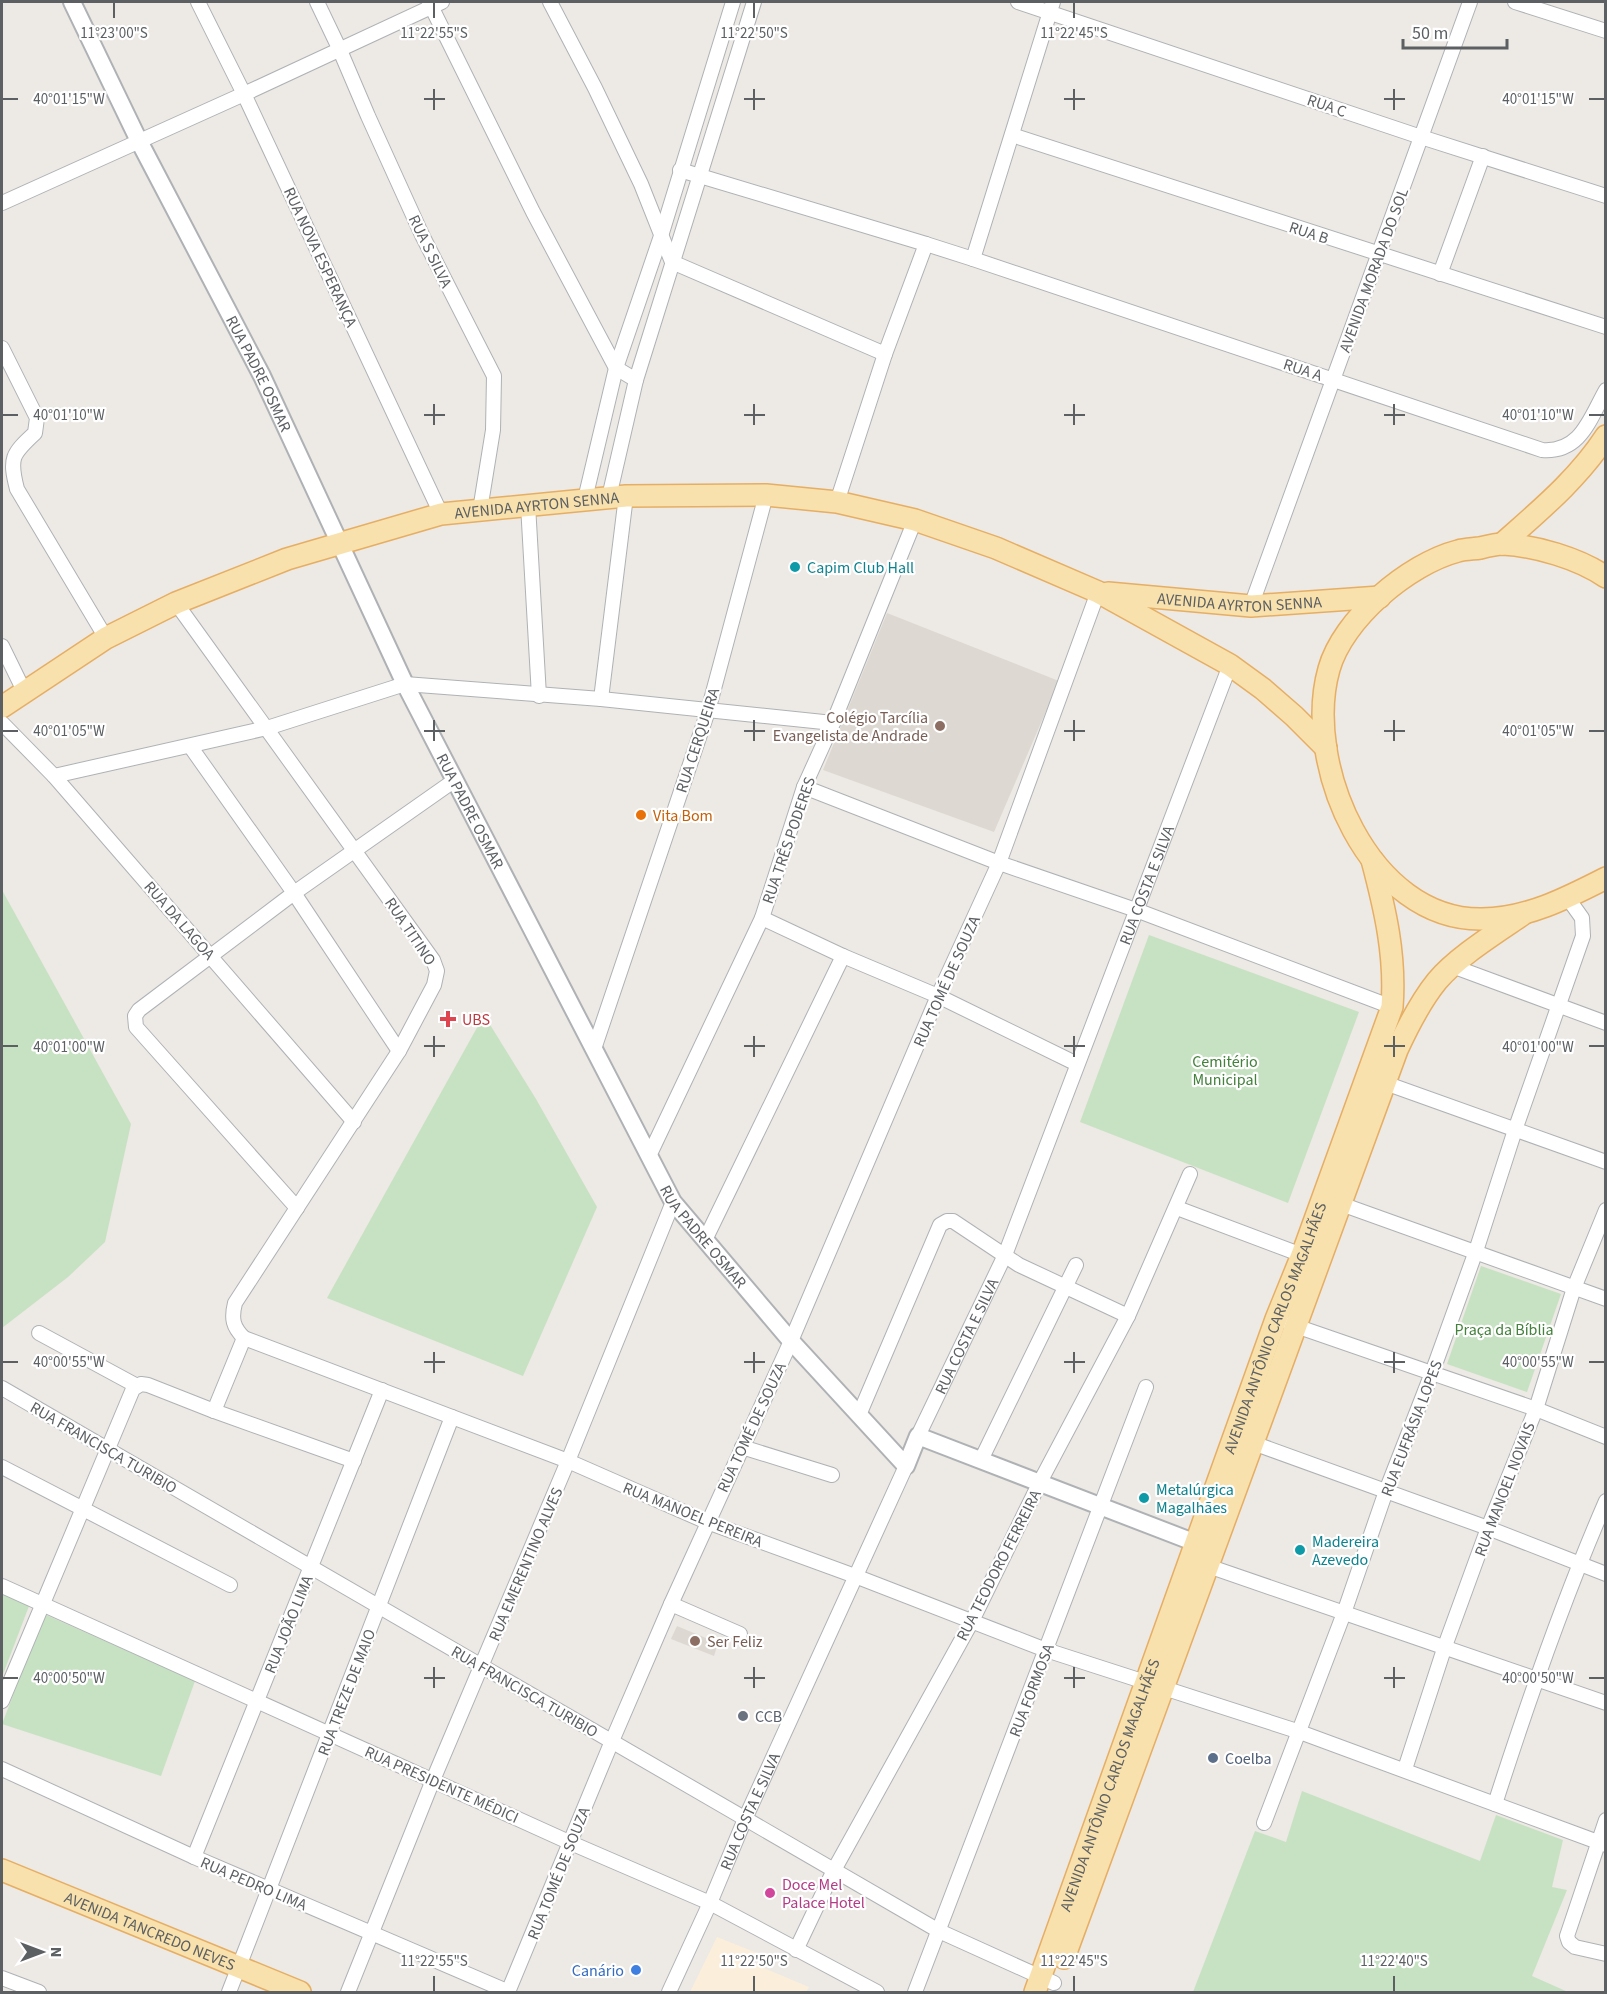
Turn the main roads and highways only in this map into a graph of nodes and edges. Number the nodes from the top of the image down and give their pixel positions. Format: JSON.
{"nodes":[{"id":1,"x":1605,"y":436,"type":"edge"},
{"id":2,"x":1502,"y":544,"type":"junction"},
{"id":3,"x":1605,"y":577,"type":"edge"},
{"id":4,"x":1098,"y":592,"type":"junction"},
{"id":5,"x":1380,"y":597,"type":"junction"},
{"id":6,"x":2,"y":706,"type":"edge"},
{"id":7,"x":1326,"y":748,"type":"junction"},
{"id":8,"x":1372,"y":860,"type":"junction"},
{"id":9,"x":1605,"y":878,"type":"edge"},
{"id":10,"x":1522,"y":915,"type":"junction"},
{"id":11,"x":1286,"y":1323,"type":"junction"},
{"id":12,"x":1154,"y":1686,"type":"junction"},
{"id":13,"x":2,"y":1870,"type":"edge"},
{"id":14,"x":1045,"y":1986,"type":"edge"},
{"id":15,"x":300,"y":1992,"type":"edge"}],
"edges":[{"from":1,"to":2,"type":"main road"},
{"from":2,"to":3,"type":"main road"},
{"from":2,"to":5,"type":"main road"},
{"from":4,"to":5,"type":"main road","name":"AVENIDA AYRTON SENNA"},
{"from":4,"to":6,"type":"main road","name":"AVENIDA AYRTON SENNA"},
{"from":4,"to":7,"type":"main road","name":"AVENIDA AYRTON SENNA"},
{"from":5,"to":7,"type":"main road"},
{"from":7,"to":8,"type":"main road"},
{"from":8,"to":10,"type":"main road"},
{"from":8,"to":11,"type":"main road","name":"AVENIDA ANTÔNIO CARLOS MAGALHÃES"},
{"from":9,"to":10,"type":"main road"},
{"from":10,"to":11,"type":"main road","name":"AVENIDA ANTÔNIO CARLOS MAGALHÃES"},
{"from":11,"to":12,"type":"main road","name":"AVENIDA ANTÔNIO CARLOS MAGALHÃES"},
{"from":11,"to":12,"type":"main road","name":"AVENIDA ANTÔNIO CARLOS MAGALHÃES"},
{"from":12,"to":14,"type":"main road","name":"AVENIDA ANTÔNIO CARLOS MAGALHÃES"},
{"from":13,"to":15,"type":"main road","name":"AVENIDA TANCREDO NEVES"}]}
